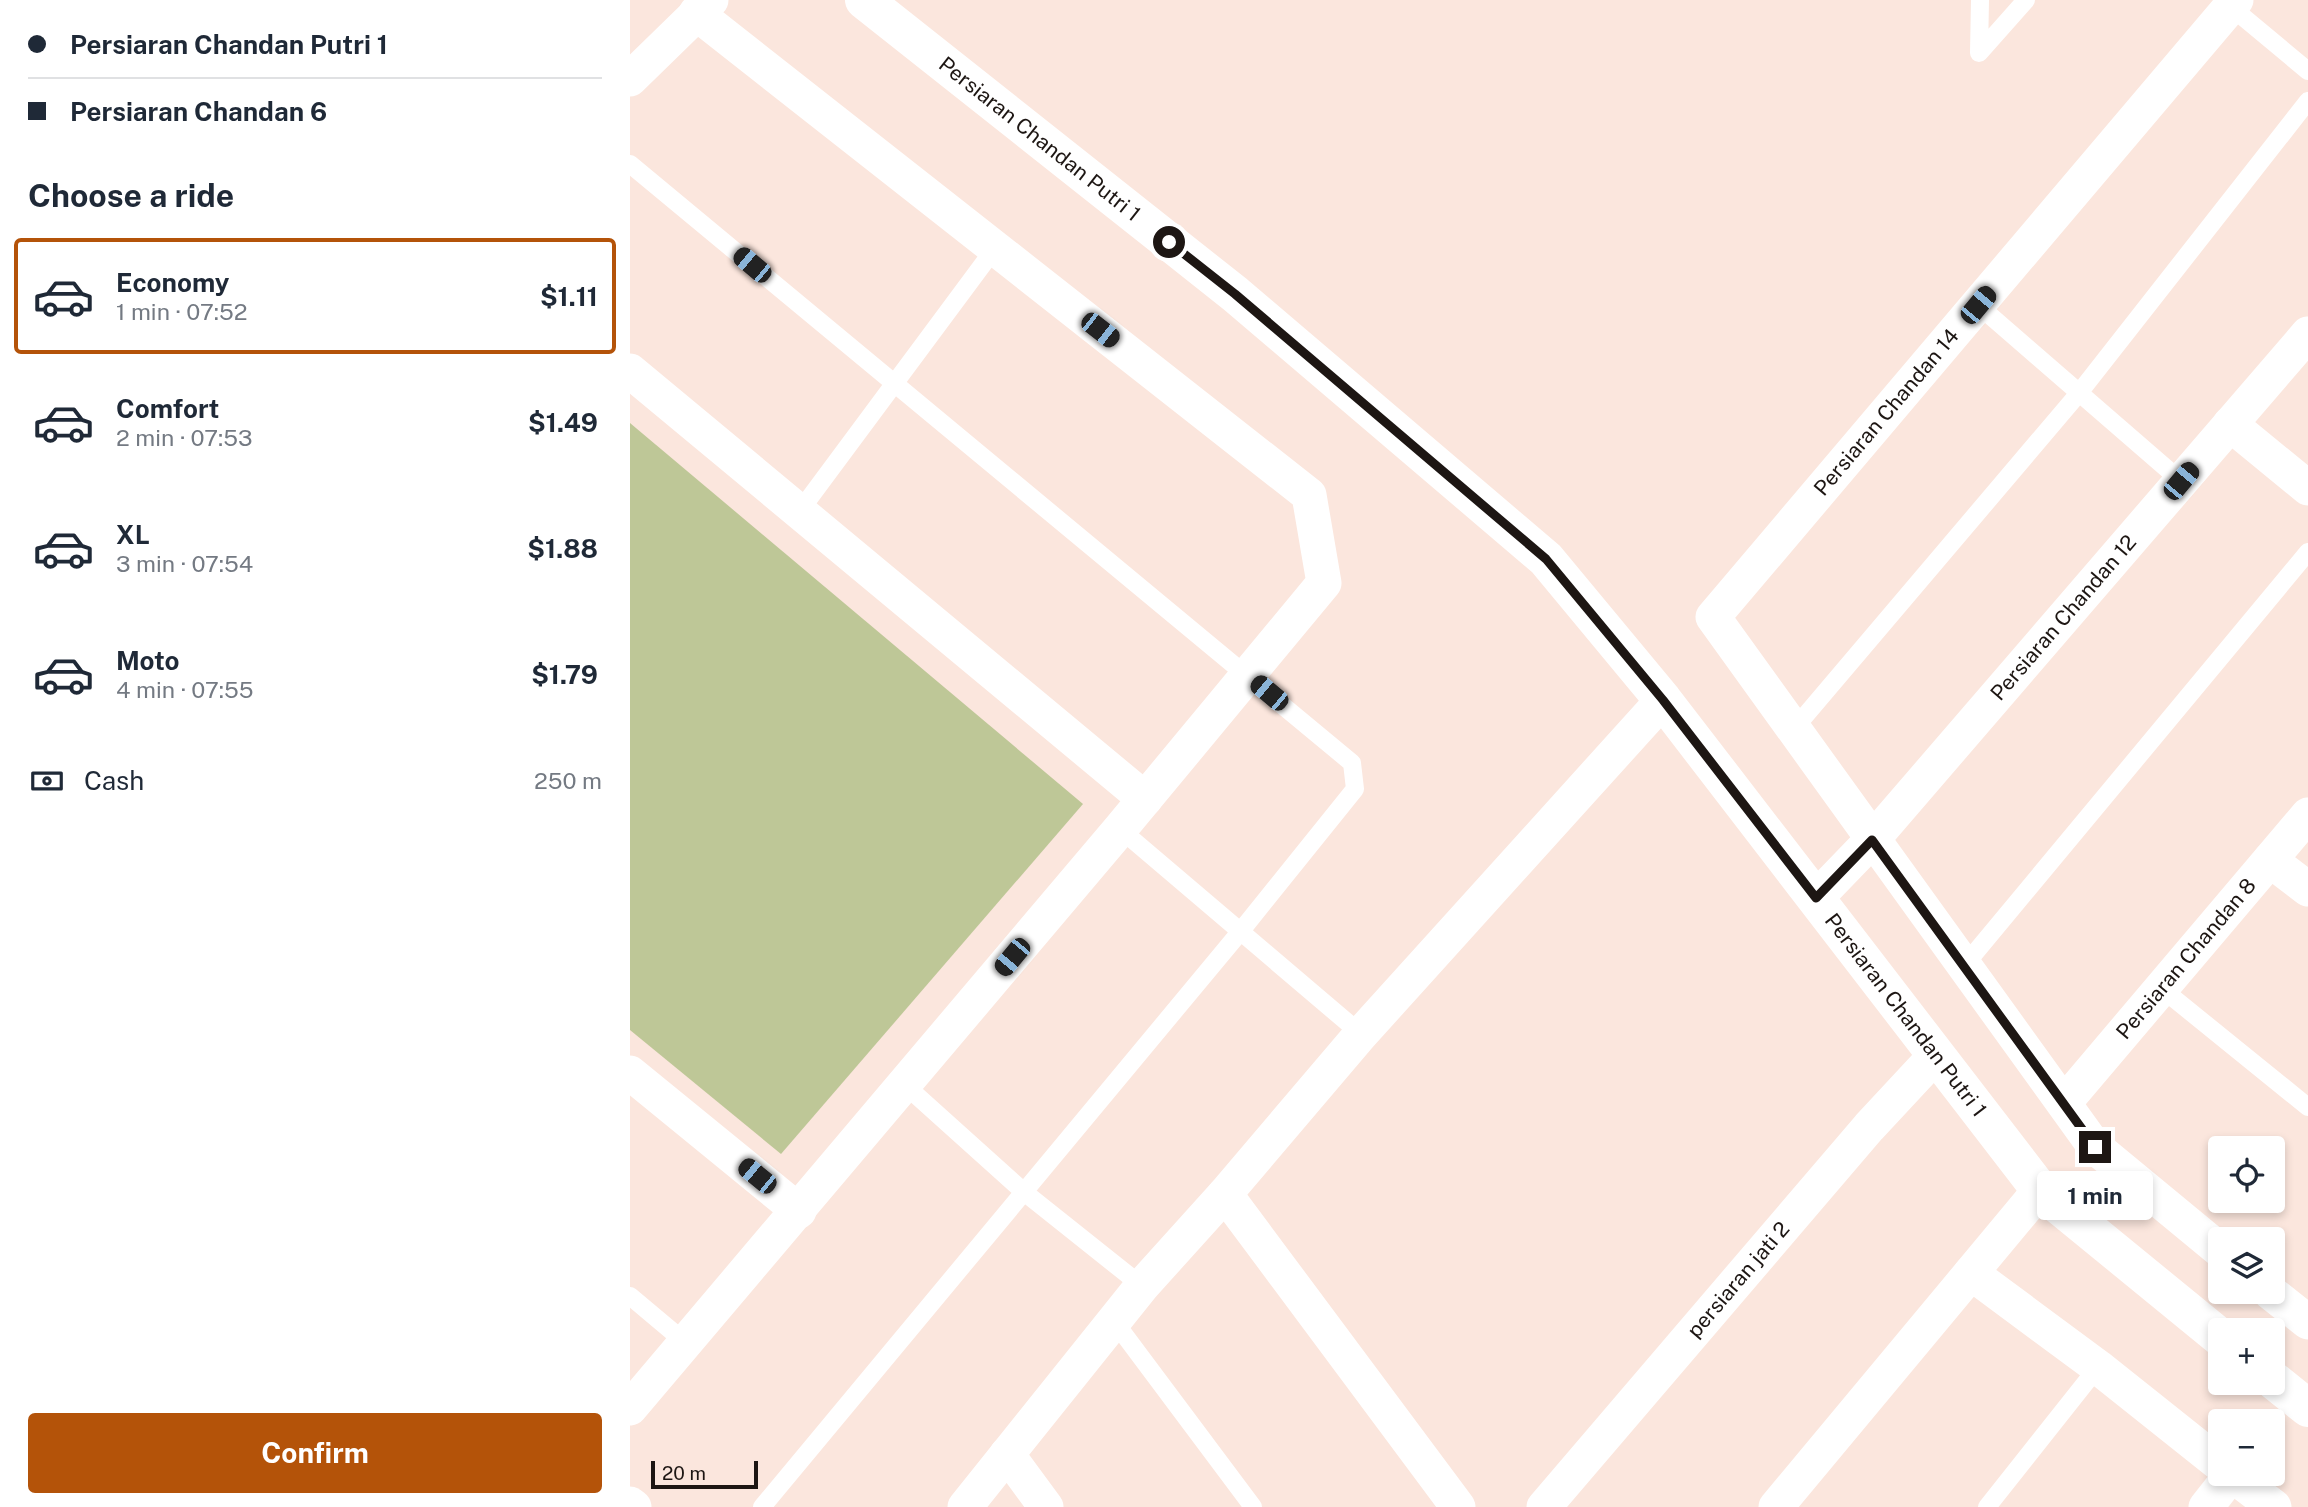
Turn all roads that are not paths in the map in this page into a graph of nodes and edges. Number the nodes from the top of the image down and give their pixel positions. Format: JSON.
{"nodes":[{"id":1,"x":864,"y":0,"type":"edge"},
{"id":2,"x":1980,"y":0,"type":"edge"},
{"id":3,"x":2026,"y":0,"type":"edge"},
{"id":4,"x":2233,"y":3,"type":"edge"},
{"id":5,"x":704,"y":7,"type":"edge"},
{"id":6,"x":2308,"y":71,"type":"edge"},
{"id":7,"x":630,"y":79,"type":"edge"},
{"id":8,"x":2308,"y":101,"type":"edge"},
{"id":9,"x":630,"y":164,"type":"edge"},
{"id":10,"x":995,"y":248,"type":"junction"},
{"id":11,"x":1978,"y":305,"type":"junction"},
{"id":12,"x":2308,"y":334,"type":"edge"},
{"id":13,"x":630,"y":371,"type":"edge"},
{"id":14,"x":894,"y":383,"type":"junction"},
{"id":15,"x":2079,"y":393,"type":"junction"},
{"id":16,"x":2230,"y":424,"type":"junction"},
{"id":17,"x":2181,"y":481,"type":"junction"},
{"id":18,"x":2308,"y":488,"type":"edge"},
{"id":19,"x":799,"y":512,"type":"junction"},
{"id":20,"x":2308,"y":552,"type":"edge"},
{"id":21,"x":1248,"y":675,"type":"junction"},
{"id":22,"x":1663,"y":700,"type":"junction"},
{"id":23,"x":1793,"y":730,"type":"junction"},
{"id":24,"x":1145,"y":799,"type":"junction"},
{"id":25,"x":2308,"y":815,"type":"edge"},
{"id":26,"x":1120,"y":830,"type":"junction"},
{"id":27,"x":1872,"y":840,"type":"junction"},
{"id":28,"x":2270,"y":860,"type":"junction"},
{"id":29,"x":2308,"y":889,"type":"edge"},
{"id":30,"x":1816,"y":898,"type":"junction"},
{"id":31,"x":1240,"y":932,"type":"junction"},
{"id":32,"x":1964,"y":967,"type":"junction"},
{"id":33,"x":2161,"y":988,"type":"junction"},
{"id":34,"x":1361,"y":1034,"type":"junction"},
{"id":35,"x":1936,"y":1055,"type":"junction"},
{"id":36,"x":630,"y":1073,"type":"edge"},
{"id":37,"x":905,"y":1085,"type":"junction"},
{"id":38,"x":2064,"y":1103,"type":"junction"},
{"id":39,"x":2308,"y":1107,"type":"edge"},
{"id":40,"x":2040,"y":1190,"type":"junction"},
{"id":41,"x":1024,"y":1192,"type":"junction"},
{"id":42,"x":1225,"y":1194,"type":"junction"},
{"id":43,"x":799,"y":1211,"type":"junction"},
{"id":44,"x":2208,"y":1240,"type":"edge"},
{"id":45,"x":1971,"y":1273,"type":"junction"},
{"id":46,"x":1142,"y":1286,"type":"junction"},
{"id":47,"x":630,"y":1296,"type":"edge"},
{"id":48,"x":2285,"y":1304,"type":"edge"},
{"id":49,"x":1114,"y":1321,"type":"junction"},
{"id":50,"x":2308,"y":1322,"type":"edge"},
{"id":51,"x":2208,"y":1327,"type":"edge"},
{"id":52,"x":686,"y":1343,"type":"junction"},
{"id":53,"x":2098,"y":1367,"type":"junction"},
{"id":54,"x":2285,"y":1390,"type":"edge"},
{"id":55,"x":630,"y":1408,"type":"edge"},
{"id":56,"x":2308,"y":1408,"type":"edge"},
{"id":57,"x":1007,"y":1454,"type":"junction"},
{"id":58,"x":2208,"y":1455,"type":"edge"},
{"id":59,"x":2223,"y":1486,"type":"edge"},
{"id":60,"x":2247,"y":1486,"type":"edge"},
{"id":61,"x":762,"y":1507,"type":"edge"},
{"id":62,"x":965,"y":1507,"type":"edge"},
{"id":63,"x":1046,"y":1507,"type":"edge"},
{"id":64,"x":1253,"y":1507,"type":"edge"},
{"id":65,"x":1458,"y":1507,"type":"edge"},
{"id":66,"x":1544,"y":1507,"type":"edge"},
{"id":67,"x":1776,"y":1507,"type":"edge"},
{"id":68,"x":1987,"y":1507,"type":"edge"},
{"id":69,"x":2206,"y":1507,"type":"edge"},
{"id":70,"x":2274,"y":1507,"type":"edge"}],
"edges":[{"from":1,"to":22,"type":"street","name":"Persiaran Chandan Putri 1"},
{"from":2,"to":3,"type":"lane"},
{"from":4,"to":6,"type":"lane"},
{"from":4,"to":11,"type":"street","name":"Persiaran Chandan 14"},
{"from":5,"to":7,"type":"street"},
{"from":5,"to":10,"type":"street"},
{"from":8,"to":15,"type":"lane"},
{"from":9,"to":14,"type":"lane"},
{"from":10,"to":14,"type":"lane"},
{"from":10,"to":21,"type":"street"},
{"from":11,"to":15,"type":"lane"},
{"from":11,"to":23,"type":"street","name":"Persiaran Chandan 14"},
{"from":12,"to":16,"type":"street","name":"Persiaran Chandan 12"},
{"from":13,"to":19,"type":"street"},
{"from":14,"to":19,"type":"lane"},
{"from":14,"to":21,"type":"lane"},
{"from":15,"to":17,"type":"lane"},
{"from":15,"to":23,"type":"lane"},
{"from":16,"to":17,"type":"street","name":"Persiaran Chandan 12"},
{"from":16,"to":18,"type":"street"},
{"from":17,"to":27,"type":"street","name":"Persiaran Chandan 12"},
{"from":19,"to":24,"type":"street"},
{"from":20,"to":32,"type":"lane"},
{"from":21,"to":24,"type":"street"},
{"from":21,"to":31,"type":"lane"},
{"from":22,"to":30,"type":"street","name":"Persiaran Chandan Putri 1"},
{"from":22,"to":34,"type":"street"},
{"from":23,"to":27,"type":"street","name":"Persiaran Chandan 14"},
{"from":24,"to":26,"type":"street"},
{"from":25,"to":28,"type":"street","name":"Persiaran Chandan 8"},
{"from":26,"to":31,"type":"lane"},
{"from":26,"to":37,"type":"street"},
{"from":27,"to":30,"type":"street","name":"Persiaran Chandan 12"},
{"from":27,"to":32,"type":"street","name":"Persiaran Chandan 14"},
{"from":28,"to":29,"type":"street"},
{"from":28,"to":33,"type":"street","name":"Persiaran Chandan 8"},
{"from":30,"to":35,"type":"street","name":"Persiaran Chandan Putri 1"},
{"from":31,"to":34,"type":"lane"},
{"from":31,"to":41,"type":"lane"},
{"from":32,"to":38,"type":"street","name":"Persiaran Chandan 14"},
{"from":33,"to":38,"type":"street","name":"Persiaran Chandan 8"},
{"from":33,"to":39,"type":"lane"},
{"from":34,"to":42,"type":"street"},
{"from":35,"to":40,"type":"street","name":"Persiaran Chandan Putri 1"},
{"from":35,"to":66,"type":"street","name":"persiaran jati 2"},
{"from":36,"to":43,"type":"street"},
{"from":37,"to":41,"type":"lane"},
{"from":37,"to":43,"type":"street"},
{"from":38,"to":44,"type":"street","name":"Persiaran Chandan 14"},
{"from":40,"to":45,"type":"street"},
{"from":40,"to":51,"type":"street","name":"Persiaran Chandan Putri 1"},
{"from":41,"to":46,"type":"lane"},
{"from":41,"to":61,"type":"lane"},
{"from":42,"to":46,"type":"street"},
{"from":42,"to":65,"type":"street"},
{"from":43,"to":52,"type":"street"},
{"from":45,"to":53,"type":"street"},
{"from":45,"to":67,"type":"street"},
{"from":46,"to":49,"type":"street"},
{"from":47,"to":52,"type":"lane"},
{"from":48,"to":50,"type":"street"},
{"from":49,"to":57,"type":"street"},
{"from":49,"to":64,"type":"lane"},
{"from":52,"to":55,"type":"street"},
{"from":53,"to":58,"type":"street"},
{"from":53,"to":68,"type":"lane"},
{"from":54,"to":56,"type":"street"},
{"from":57,"to":62,"type":"street"},
{"from":57,"to":63,"type":"street"},
{"from":59,"to":69,"type":"street"},
{"from":60,"to":70,"type":"street"}]}
